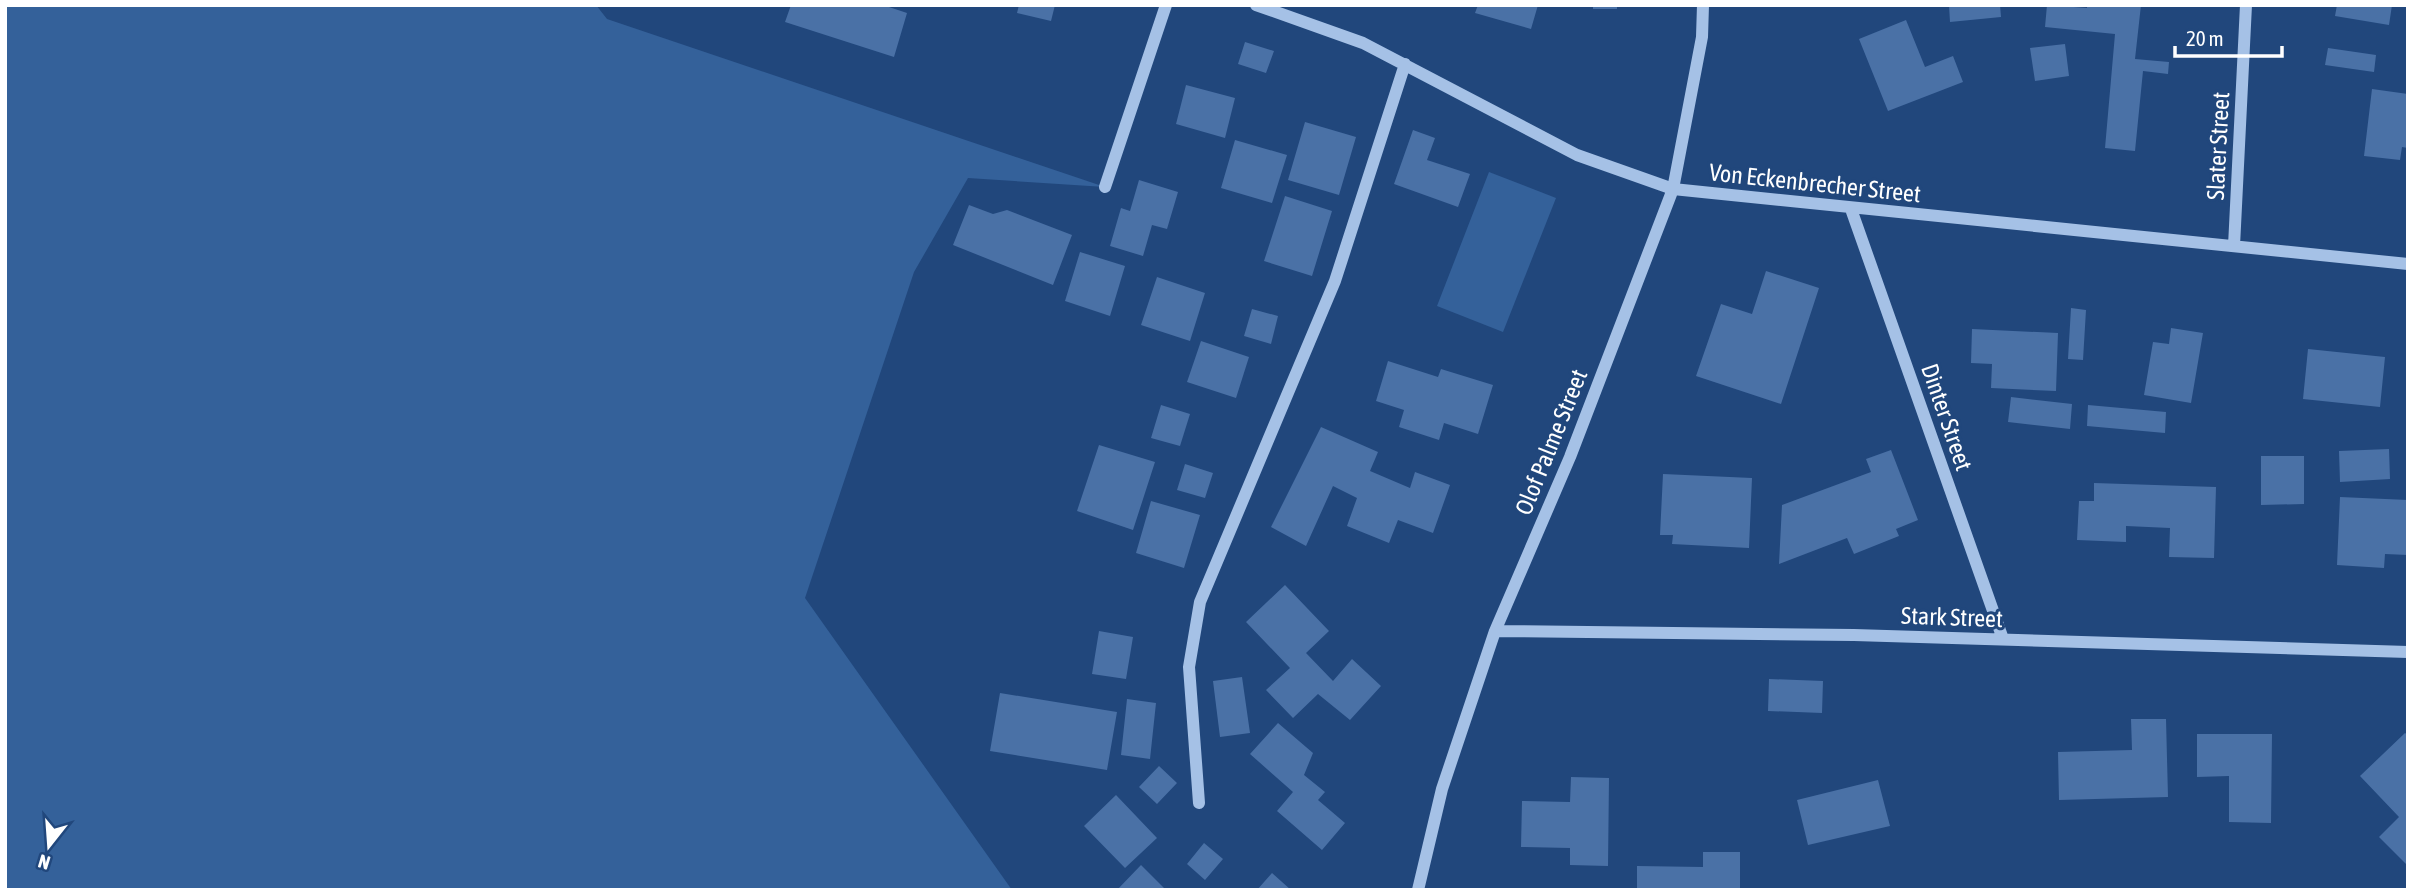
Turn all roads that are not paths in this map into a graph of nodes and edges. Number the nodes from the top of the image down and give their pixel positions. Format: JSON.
{"nodes":[{"id":1,"x":1166,"y":5,"type":"edge"},
{"id":2,"x":1256,"y":5,"type":"edge"},
{"id":3,"x":1703,"y":5,"type":"edge"},
{"id":4,"x":2246,"y":5,"type":"edge"},
{"id":5,"x":1405,"y":64,"type":"junction"},
{"id":6,"x":1105,"y":187,"type":"dead end"},
{"id":7,"x":1674,"y":189,"type":"junction"},
{"id":8,"x":1852,"y":209,"type":"junction"},
{"id":9,"x":2234,"y":247,"type":"junction"},
{"id":10,"x":2408,"y":264,"type":"edge"},
{"id":11,"x":1495,"y":631,"type":"junction"},
{"id":12,"x":2003,"y":639,"type":"junction"},
{"id":13,"x":2408,"y":652,"type":"edge"},
{"id":14,"x":1199,"y":803,"type":"dead end"},
{"id":15,"x":1418,"y":890,"type":"edge"}],
"edges":[{"from":1,"to":6,"type":"street"},
{"from":2,"to":5,"type":"street","name":"Von Eckenbrecher Street"},
{"from":3,"to":7,"type":"street","name":"Olof Palme Street"},
{"from":4,"to":9,"type":"street","name":"Slater Street"},
{"from":5,"to":7,"type":"street","name":"Von Eckenbrecher Street"},
{"from":5,"to":14,"type":"street"},
{"from":7,"to":8,"type":"street","name":"Von Eckenbrecher Street"},
{"from":7,"to":11,"type":"street","name":"Olof Palme Street"},
{"from":8,"to":9,"type":"street","name":"Von Eckenbrecher Street"},
{"from":8,"to":12,"type":"street","name":"Dinter Street"},
{"from":9,"to":10,"type":"street","name":"Von Eckenbrecher Street"},
{"from":11,"to":12,"type":"street","name":"Stark Street"},
{"from":11,"to":15,"type":"street","name":"Olof Palme Street"},
{"from":12,"to":13,"type":"street","name":"Stark Street"}]}
